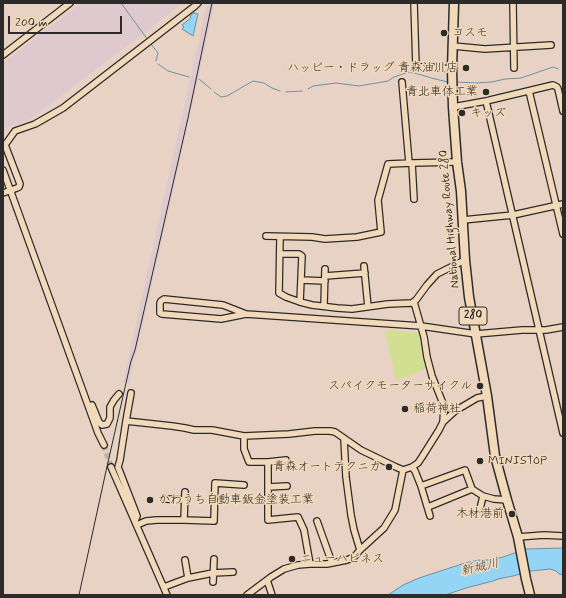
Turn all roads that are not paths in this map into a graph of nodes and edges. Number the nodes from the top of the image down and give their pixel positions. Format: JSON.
{"nodes":[{"id":1,"x":70,"y":3,"type":"edge"},
{"id":2,"x":198,"y":3,"type":"edge"},
{"id":3,"x":414,"y":3,"type":"edge"},
{"id":4,"x":454,"y":3,"type":"edge"},
{"id":5,"x":513,"y":3,"type":"edge"},
{"id":6,"x":453,"y":46,"type":"junction"},
{"id":7,"x":551,"y":46,"type":"dead end"},
{"id":8,"x":514,"y":47,"type":"junction"},
{"id":9,"x":3,"y":55,"type":"edge"},
{"id":10,"x":514,"y":68,"type":"dead end"},
{"id":11,"x":452,"y":77,"type":"junction"},
{"id":12,"x":402,"y":82,"type":"dead end"},
{"id":13,"x":529,"y":91,"type":"junction"},
{"id":14,"x":486,"y":101,"type":"junction"},
{"id":15,"x":453,"y":107,"type":"junction"},
{"id":16,"x":563,"y":110,"type":"edge"},
{"id":17,"x":457,"y":162,"type":"junction"},
{"id":18,"x":411,"y":163,"type":"junction"},
{"id":19,"x":3,"y":170,"type":"edge"},
{"id":20,"x":11,"y":191,"type":"junction"},
{"id":21,"x":3,"y":193,"type":"edge"},
{"id":22,"x":414,"y":199,"type":"dead end"},
{"id":23,"x":563,"y":204,"type":"edge"},
{"id":24,"x":556,"y":205,"type":"junction"},
{"id":25,"x":513,"y":215,"type":"junction"},
{"id":26,"x":463,"y":220,"type":"junction"},
{"id":27,"x":563,"y":234,"type":"edge"},
{"id":28,"x":266,"y":236,"type":"dead end"},
{"id":29,"x":280,"y":237,"type":"junction"},
{"id":30,"x":280,"y":254,"type":"junction"},
{"id":31,"x":465,"y":260,"type":"junction"},
{"id":32,"x":364,"y":266,"type":"dead end"},
{"id":33,"x":325,"y":269,"type":"dead end"},
{"id":34,"x":365,"y":273,"type":"junction"},
{"id":35,"x":325,"y":278,"type":"junction"},
{"id":36,"x":301,"y":280,"type":"junction"},
{"id":37,"x":300,"y":302,"type":"junction"},
{"id":38,"x":414,"y":302,"type":"junction"},
{"id":39,"x":324,"y":306,"type":"junction"},
{"id":40,"x":368,"y":307,"type":"junction"},
{"id":41,"x":246,"y":314,"type":"junction"},
{"id":42,"x":420,"y":326,"type":"junction"},
{"id":43,"x":563,"y":327,"type":"edge"},
{"id":44,"x":540,"y":330,"type":"junction"},
{"id":45,"x":476,"y":334,"type":"junction"},
{"id":46,"x":83,"y":388,"type":"junction"},
{"id":47,"x":131,"y":393,"type":"dead end"},
{"id":48,"x":119,"y":394,"type":"dead end"},
{"id":49,"x":487,"y":396,"type":"junction"},
{"id":50,"x":126,"y":421,"type":"junction"},
{"id":51,"x":443,"y":422,"type":"junction"},
{"id":52,"x":563,"y":432,"type":"edge"},
{"id":53,"x":244,"y":436,"type":"junction"},
{"id":54,"x":344,"y":439,"type":"junction"},
{"id":55,"x":104,"y":445,"type":"tunnel mouth"},
{"id":56,"x":286,"y":460,"type":"dead end"},
{"id":57,"x":268,"y":462,"type":"junction"},
{"id":58,"x":412,"y":466,"type":"junction"},
{"id":59,"x":111,"y":467,"type":"tunnel mouth"},
{"id":60,"x":403,"y":470,"type":"junction"},
{"id":61,"x":244,"y":485,"type":"dead end"},
{"id":62,"x":287,"y":486,"type":"dead end"},
{"id":63,"x":421,"y":486,"type":"junction"},
{"id":64,"x":268,"y":487,"type":"junction"},
{"id":65,"x":472,"y":489,"type":"junction"},
{"id":66,"x":185,"y":492,"type":"dead end"},
{"id":67,"x":483,"y":496,"type":"junction"},
{"id":68,"x":166,"y":499,"type":"dead end"},
{"id":69,"x":185,"y":500,"type":"junction"},
{"id":70,"x":507,"y":500,"type":"junction"},
{"id":71,"x":428,"y":507,"type":"junction"},
{"id":72,"x":480,"y":509,"type":"dead end"},
{"id":73,"x":430,"y":516,"type":"dead end"},
{"id":74,"x":184,"y":520,"type":"junction"},
{"id":75,"x":317,"y":521,"type":"dead end"},
{"id":76,"x":136,"y":523,"type":"junction"},
{"id":77,"x":563,"y":536,"type":"edge"},
{"id":78,"x":519,"y":541,"type":"junction"},
{"id":79,"x":360,"y":550,"type":"junction"},
{"id":80,"x":214,"y":559,"type":"dead end"},
{"id":81,"x":185,"y":560,"type":"dead end"},
{"id":82,"x":332,"y":563,"type":"junction"},
{"id":83,"x":310,"y":564,"type":"junction"},
{"id":84,"x":234,"y":572,"type":"dead end"},
{"id":85,"x":213,"y":573,"type":"junction"},
{"id":86,"x":188,"y":578,"type":"junction"},
{"id":87,"x":267,"y":580,"type":"junction"},
{"id":88,"x":213,"y":582,"type":"dead end"},
{"id":89,"x":164,"y":587,"type":"junction"},
{"id":90,"x":167,"y":595,"type":"edge"},
{"id":91,"x":247,"y":595,"type":"edge"},
{"id":92,"x":272,"y":595,"type":"edge"},
{"id":93,"x":530,"y":595,"type":"edge"}],
"edges":[{"from":1,"to":9,"type":"street"},
{"from":2,"to":20,"type":"street"},
{"from":3,"to":11,"type":"street"},
{"from":4,"to":6,"type":"highway","name":"National Highway Route 280","number":"280"},
{"from":5,"to":8,"type":"street"},
{"from":6,"to":8,"type":"street"},
{"from":6,"to":11,"type":"highway","name":"National Highway Route 280","number":"280"},
{"from":7,"to":8,"type":"street"},
{"from":8,"to":10,"type":"street"},
{"from":11,"to":15,"type":"highway","name":"National Highway Route 280","number":"280"},
{"from":12,"to":18,"type":"street"},
{"from":13,"to":14,"type":"street"},
{"from":13,"to":16,"type":"street"},
{"from":13,"to":24,"type":"street"},
{"from":14,"to":15,"type":"street"},
{"from":14,"to":25,"type":"street"},
{"from":15,"to":17,"type":"highway","name":"National Highway Route 280","number":"280"},
{"from":17,"to":18,"type":"street"},
{"from":17,"to":26,"type":"highway","name":"National Highway Route 280","number":"280"},
{"from":18,"to":22,"type":"street"},
{"from":18,"to":29,"type":"street"},
{"from":19,"to":20,"type":"street"},
{"from":20,"to":21,"type":"street"},
{"from":20,"to":46,"type":"street"},
{"from":23,"to":24,"type":"street"},
{"from":24,"to":25,"type":"street"},
{"from":24,"to":27,"type":"street"},
{"from":25,"to":26,"type":"street"},
{"from":25,"to":44,"type":"street"},
{"from":26,"to":31,"type":"highway","name":"National Highway Route 280","number":"280"},
{"from":28,"to":29,"type":"street"},
{"from":29,"to":30,"type":"street"},
{"from":30,"to":36,"type":"street"},
{"from":30,"to":37,"type":"street"},
{"from":31,"to":38,"type":"street"},
{"from":31,"to":45,"type":"highway","name":"National Highway Route 280","number":"280"},
{"from":32,"to":34,"type":"street"},
{"from":33,"to":35,"type":"street"},
{"from":34,"to":35,"type":"street"},
{"from":34,"to":40,"type":"street"},
{"from":35,"to":36,"type":"street"},
{"from":35,"to":39,"type":"street"},
{"from":36,"to":37,"type":"street"},
{"from":37,"to":39,"type":"street"},
{"from":38,"to":40,"type":"street"},
{"from":38,"to":42,"type":"street"},
{"from":39,"to":40,"type":"street"},
{"from":41,"to":41,"type":"street"},
{"from":41,"to":42,"type":"street"},
{"from":42,"to":45,"type":"street"},
{"from":42,"to":51,"type":"street"},
{"from":43,"to":44,"type":"street"},
{"from":44,"to":45,"type":"street"},
{"from":44,"to":52,"type":"street"},
{"from":45,"to":49,"type":"highway","name":"National Highway Route 280","number":"280"},
{"from":46,"to":48,"type":"street"},
{"from":46,"to":55,"type":"street"},
{"from":47,"to":50,"type":"street"},
{"from":49,"to":51,"type":"street"},
{"from":49,"to":70,"type":"highway","name":"National Highway Route 280","number":"280"},
{"from":50,"to":53,"type":"street"},
{"from":50,"to":76,"type":"street"},
{"from":51,"to":58,"type":"street"},
{"from":53,"to":54,"type":"street"},
{"from":53,"to":57,"type":"street"},
{"from":54,"to":60,"type":"street"},
{"from":54,"to":79,"type":"street"},
{"from":56,"to":57,"type":"street"},
{"from":57,"to":64,"type":"street"},
{"from":58,"to":60,"type":"street"},
{"from":58,"to":63,"type":"street"},
{"from":59,"to":76,"type":"street"},
{"from":60,"to":79,"type":"street"},
{"from":61,"to":74,"type":"street"},
{"from":62,"to":64,"type":"street"},
{"from":63,"to":65,"type":"street"},
{"from":63,"to":71,"type":"street"},
{"from":64,"to":83,"type":"street"},
{"from":65,"to":67,"type":"street"},
{"from":65,"to":71,"type":"street"},
{"from":66,"to":69,"type":"street"},
{"from":67,"to":70,"type":"street"},
{"from":67,"to":72,"type":"street"},
{"from":68,"to":69,"type":"street"},
{"from":69,"to":74,"type":"street"},
{"from":70,"to":78,"type":"highway","name":"National Highway Route 280","number":"280"},
{"from":71,"to":73,"type":"street"},
{"from":74,"to":76,"type":"street"},
{"from":75,"to":82,"type":"street"},
{"from":76,"to":89,"type":"street"},
{"from":77,"to":78,"type":"street"},
{"from":78,"to":93,"type":"highway","name":"National Highway Route 280","number":"280"},
{"from":79,"to":82,"type":"street"},
{"from":80,"to":85,"type":"street"},
{"from":81,"to":86,"type":"street"},
{"from":82,"to":83,"type":"street"},
{"from":83,"to":87,"type":"street"},
{"from":84,"to":85,"type":"street"},
{"from":85,"to":86,"type":"street"},
{"from":85,"to":88,"type":"street"},
{"from":86,"to":89,"type":"street"},
{"from":87,"to":91,"type":"street"},
{"from":87,"to":92,"type":"street"},
{"from":89,"to":90,"type":"street"}]}
